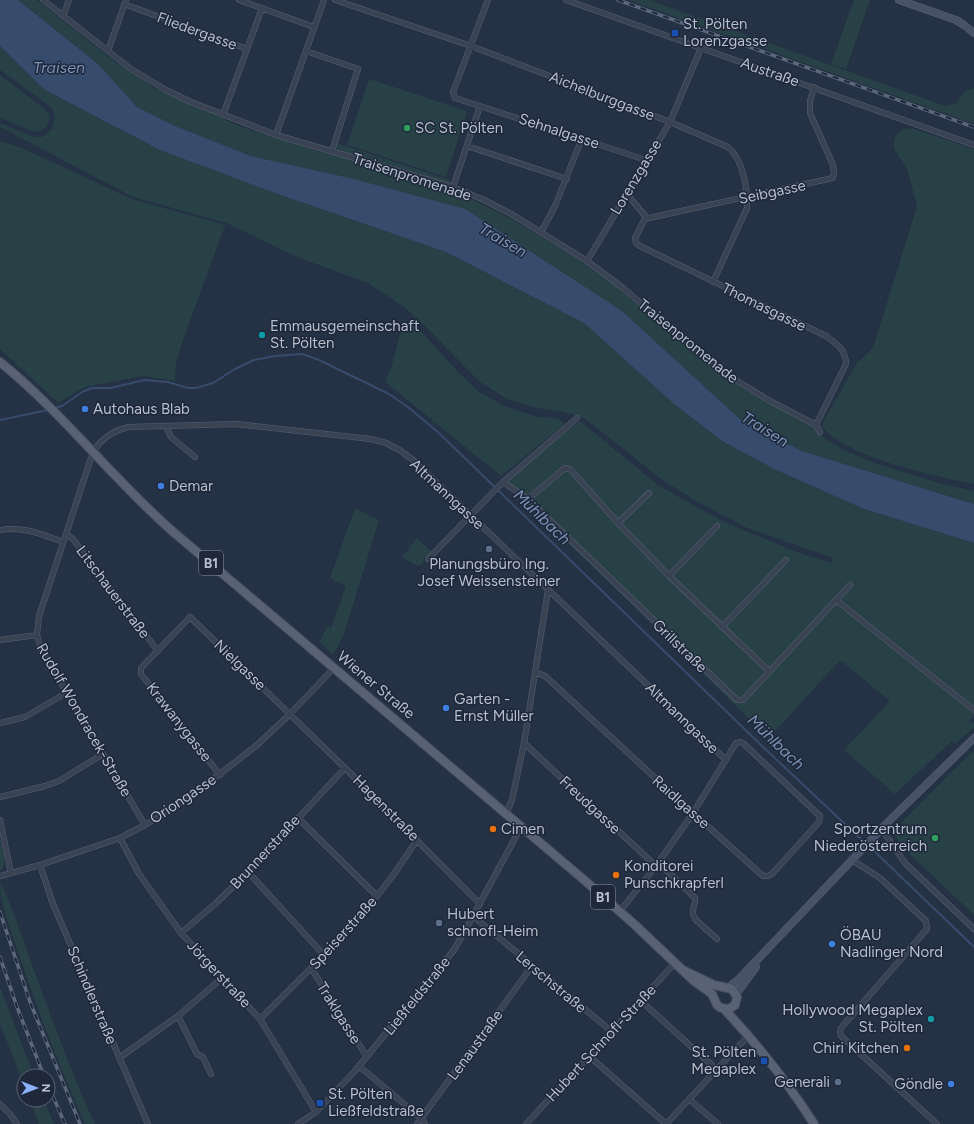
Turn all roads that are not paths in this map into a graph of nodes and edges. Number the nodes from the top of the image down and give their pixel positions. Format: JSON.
{"nodes":[{"id":1,"x":43,"y":0,"type":"edge"},
{"id":2,"x":69,"y":0,"type":"edge"},
{"id":3,"x":239,"y":0,"type":"edge"},
{"id":4,"x":324,"y":0,"type":"edge"},
{"id":5,"x":335,"y":0,"type":"edge"},
{"id":6,"x":488,"y":0,"type":"edge"},
{"id":7,"x":566,"y":0,"type":"edge"},
{"id":8,"x":899,"y":0,"type":"edge"},
{"id":9,"x":125,"y":2,"type":"edge"},
{"id":10,"x":262,"y":8,"type":"junction"},
{"id":11,"x":63,"y":16,"type":"junction"},
{"id":12,"x":314,"y":27,"type":"junction"},
{"id":13,"x":974,"y":33,"type":"edge"},
{"id":14,"x":471,"y":46,"type":"junction"},
{"id":15,"x":701,"y":48,"type":"junction"},
{"id":16,"x":247,"y":49,"type":"junction"},
{"id":17,"x":108,"y":51,"type":"junction"},
{"id":18,"x":306,"y":51,"type":"junction"},
{"id":19,"x":814,"y":88,"type":"junction"},
{"id":20,"x":480,"y":106,"type":"junction"},
{"id":21,"x":223,"y":114,"type":"junction"},
{"id":22,"x":670,"y":122,"type":"junction"},
{"id":23,"x":276,"y":135,"type":"junction"},
{"id":24,"x":582,"y":138,"type":"junction"},
{"id":25,"x":974,"y":145,"type":"edge"},
{"id":26,"x":466,"y":146,"type":"junction"},
{"id":27,"x":332,"y":151,"type":"junction"},
{"id":28,"x":646,"y":160,"type":"junction"},
{"id":29,"x":567,"y":179,"type":"junction"},
{"id":30,"x":453,"y":187,"type":"junction"},
{"id":31,"x":627,"y":194,"type":"junction"},
{"id":32,"x":748,"y":197,"type":"junction"},
{"id":33,"x":646,"y":217,"type":"junction"},
{"id":34,"x":541,"y":232,"type":"junction"},
{"id":35,"x":587,"y":260,"type":"junction"},
{"id":36,"x":713,"y":282,"type":"junction"},
{"id":37,"x":0,"y":362,"type":"edge"},
{"id":38,"x":577,"y":418,"type":"dead end"},
{"id":39,"x":816,"y":425,"type":"junction"},
{"id":40,"x":166,"y":426,"type":"junction"},
{"id":41,"x":820,"y":432,"type":"dead end"},
{"id":42,"x":93,"y":452,"type":"junction"},
{"id":43,"x":195,"y":457,"type":"dead end"},
{"id":44,"x":503,"y":482,"type":"junction"},
{"id":45,"x":649,"y":493,"type":"dead end"},
{"id":46,"x":528,"y":499,"type":"junction"},
{"id":47,"x":470,"y":515,"type":"junction"},
{"id":48,"x":618,"y":523,"type":"junction"},
{"id":49,"x":717,"y":526,"type":"dead end"},
{"id":50,"x":0,"y":530,"type":"edge"},
{"id":51,"x":66,"y":534,"type":"junction"},
{"id":52,"x":63,"y":542,"type":"junction"},
{"id":53,"x":428,"y":558,"type":"dead end"},
{"id":54,"x":786,"y":560,"type":"dead end"},
{"id":55,"x":669,"y":576,"type":"junction"},
{"id":56,"x":850,"y":585,"type":"dead end"},
{"id":57,"x":548,"y":590,"type":"junction"},
{"id":58,"x":836,"y":600,"type":"junction"},
{"id":59,"x":190,"y":617,"type":"joint"},
{"id":60,"x":722,"y":627,"type":"junction"},
{"id":61,"x":37,"y":635,"type":"junction"},
{"id":62,"x":0,"y":640,"type":"edge"},
{"id":63,"x":158,"y":651,"type":"junction"},
{"id":64,"x":334,"y":668,"type":"junction"},
{"id":65,"x":769,"y":671,"type":"junction"},
{"id":66,"x":535,"y":672,"type":"junction"},
{"id":67,"x":66,"y":693,"type":"junction"},
{"id":68,"x":974,"y":710,"type":"edge"},
{"id":69,"x":290,"y":714,"type":"junction"},
{"id":70,"x":0,"y":723,"type":"edge"},
{"id":71,"x":974,"y":738,"type":"edge"},
{"id":72,"x":524,"y":743,"type":"junction"},
{"id":73,"x":103,"y":754,"type":"junction"},
{"id":74,"x":725,"y":759,"type":"junction"},
{"id":75,"x":345,"y":768,"type":"junction"},
{"id":76,"x":220,"y":775,"type":"junction"},
{"id":77,"x":0,"y":797,"type":"edge"},
{"id":78,"x":692,"y":813,"type":"junction"},
{"id":79,"x":506,"y":814,"type":"junction"},
{"id":80,"x":298,"y":818,"type":"junction"},
{"id":81,"x":0,"y":820,"type":"edge"},
{"id":82,"x":145,"y":825,"type":"junction"},
{"id":83,"x":521,"y":827,"type":"junction"},
{"id":84,"x":882,"y":828,"type":"junction"},
{"id":85,"x":120,"y":838,"type":"junction"},
{"id":86,"x":417,"y":840,"type":"junction"},
{"id":87,"x":852,"y":860,"type":"junction"},
{"id":88,"x":40,"y":865,"type":"junction"},
{"id":89,"x":658,"y":865,"type":"junction"},
{"id":90,"x":248,"y":872,"type":"junction"},
{"id":91,"x":11,"y":873,"type":"junction"},
{"id":92,"x":0,"y":876,"type":"edge"},
{"id":93,"x":377,"y":896,"type":"junction"},
{"id":94,"x":480,"y":904,"type":"junction"},
{"id":95,"x":620,"y":912,"type":"junction"},
{"id":96,"x":474,"y":916,"type":"junction"},
{"id":97,"x":974,"y":929,"type":"edge"},
{"id":98,"x":783,"y":932,"type":"junction"},
{"id":99,"x":181,"y":934,"type":"junction"},
{"id":100,"x":717,"y":939,"type":"dead end"},
{"id":101,"x":324,"y":955,"type":"junction"},
{"id":102,"x":675,"y":963,"type":"junction"},
{"id":103,"x":532,"y":966,"type":"junction"},
{"id":104,"x":311,"y":968,"type":"junction"},
{"id":105,"x":683,"y":970,"type":"junction"},
{"id":106,"x":222,"y":978,"type":"junction"},
{"id":107,"x":726,"y":987,"type":"junction"},
{"id":108,"x":736,"y":994,"type":"junction"},
{"id":109,"x":715,"y":998,"type":"junction"},
{"id":110,"x":640,"y":1000,"type":"junction"},
{"id":111,"x":736,"y":1004,"type":"junction"},
{"id":112,"x":725,"y":1010,"type":"junction"},
{"id":113,"x":178,"y":1016,"type":"junction"},
{"id":114,"x":260,"y":1019,"type":"junction"},
{"id":115,"x":611,"y":1031,"type":"junction"},
{"id":116,"x":749,"y":1035,"type":"junction"},
{"id":117,"x":589,"y":1056,"type":"junction"},
{"id":118,"x":367,"y":1057,"type":"junction"},
{"id":119,"x":119,"y":1058,"type":"junction"},
{"id":120,"x":359,"y":1066,"type":"junction"},
{"id":121,"x":716,"y":1069,"type":"junction"},
{"id":122,"x":211,"y":1074,"type":"dead end"},
{"id":123,"x":689,"y":1100,"type":"junction"},
{"id":124,"x":0,"y":1104,"type":"edge"},
{"id":125,"x":316,"y":1112,"type":"junction"},
{"id":126,"x":422,"y":1118,"type":"junction"},
{"id":127,"x":812,"y":1123,"type":"edge"},
{"id":128,"x":17,"y":1124,"type":"edge"},
{"id":129,"x":148,"y":1124,"type":"edge"},
{"id":130,"x":298,"y":1124,"type":"edge"},
{"id":131,"x":417,"y":1124,"type":"edge"},
{"id":132,"x":425,"y":1124,"type":"edge"},
{"id":133,"x":526,"y":1124,"type":"edge"},
{"id":134,"x":666,"y":1124,"type":"edge"},
{"id":135,"x":718,"y":1124,"type":"edge"},
{"id":136,"x":937,"y":1124,"type":"edge"}],
"edges":[{"from":1,"to":11,"type":"street","name":"Traisenpromenade"},
{"from":2,"to":11,"type":"street"},
{"from":3,"to":10,"type":"street"},
{"from":4,"to":12,"type":"street"},
{"from":5,"to":14,"type":"street","name":"Aichelburggasse"},
{"from":6,"to":14,"type":"street"},
{"from":7,"to":15,"type":"street","name":"Austraße"},
{"from":8,"to":13,"type":"street"},
{"from":9,"to":16,"type":"street","name":"Fliedergasse"},
{"from":9,"to":17,"type":"street"},
{"from":10,"to":12,"type":"street"},
{"from":10,"to":16,"type":"street"},
{"from":11,"to":17,"type":"street","name":"Traisenpromenade"},
{"from":12,"to":18,"type":"street"},
{"from":14,"to":20,"type":"street","name":"Sehnalgasse"},
{"from":14,"to":22,"type":"street","name":"Aichelburggasse"},
{"from":15,"to":19,"type":"street","name":"Austraße"},
{"from":15,"to":22,"type":"street","name":"Lorenzgasse"},
{"from":16,"to":21,"type":"street"},
{"from":17,"to":21,"type":"street","name":"Traisenpromenade"},
{"from":18,"to":23,"type":"street"},
{"from":18,"to":27,"type":"street"},
{"from":19,"to":25,"type":"street","name":"Austraße"},
{"from":19,"to":32,"type":"street","name":"Seibgasse"},
{"from":20,"to":24,"type":"street","name":"Sehnalgasse"},
{"from":20,"to":26,"type":"street"},
{"from":21,"to":23,"type":"street","name":"Traisenpromenade"},
{"from":22,"to":28,"type":"street","name":"Lorenzgasse"},
{"from":22,"to":32,"type":"street","name":"Aichelburggasse"},
{"from":23,"to":27,"type":"street","name":"Traisenpromenade"},
{"from":24,"to":28,"type":"street","name":"Sehnalgasse"},
{"from":24,"to":29,"type":"street"},
{"from":26,"to":29,"type":"street"},
{"from":26,"to":30,"type":"street"},
{"from":27,"to":30,"type":"street","name":"Traisenpromenade"},
{"from":28,"to":31,"type":"street","name":"Lorenzgasse"},
{"from":29,"to":34,"type":"street"},
{"from":30,"to":34,"type":"street","name":"Traisenpromenade"},
{"from":31,"to":33,"type":"street"},
{"from":31,"to":35,"type":"street","name":"Lorenzgasse"},
{"from":32,"to":33,"type":"street","name":"Seibgasse"},
{"from":32,"to":36,"type":"street","name":"Aichelburggasse"},
{"from":33,"to":36,"type":"street","name":"Thomasgasse"},
{"from":34,"to":35,"type":"street","name":"Traisenpromenade"},
{"from":35,"to":39,"type":"street","name":"Traisenpromenade"},
{"from":36,"to":39,"type":"street","name":"Thomasgasse"},
{"from":37,"to":42,"type":"main road","name":"Wiener Straße","number":"B1"},
{"from":38,"to":44,"type":"street"},
{"from":39,"to":41,"type":"street"},
{"from":40,"to":42,"type":"street","name":"Altmanngasse"},
{"from":40,"to":43,"type":"street"},
{"from":40,"to":47,"type":"street","name":"Altmanngasse"},
{"from":42,"to":51,"type":"street","name":"Rudolf Wondracek-Straße"},
{"from":42,"to":64,"type":"main road","name":"Wiener Straße","number":"B1"},
{"from":44,"to":46,"type":"street","name":"Grillstraße"},
{"from":44,"to":47,"type":"street"},
{"from":45,"to":48,"type":"street"},
{"from":46,"to":48,"type":"street"},
{"from":46,"to":65,"type":"street","name":"Grillstraße"},
{"from":47,"to":53,"type":"street"},
{"from":47,"to":57,"type":"street","name":"Altmanngasse"},
{"from":48,"to":55,"type":"street"},
{"from":49,"to":55,"type":"street"},
{"from":50,"to":52,"type":"street"},
{"from":51,"to":52,"type":"street","name":"Rudolf Wondracek-Straße"},
{"from":51,"to":63,"type":"street","name":"Litschauerstraße"},
{"from":52,"to":61,"type":"street","name":"Rudolf Wondracek-Straße"},
{"from":54,"to":60,"type":"street"},
{"from":55,"to":60,"type":"street"},
{"from":56,"to":58,"type":"street","name":"Grillstraße"},
{"from":57,"to":66,"type":"street"},
{"from":57,"to":74,"type":"street","name":"Altmanngasse"},
{"from":58,"to":65,"type":"street","name":"Grillstraße"},
{"from":58,"to":68,"type":"street"},
{"from":59,"to":63,"type":"street","name":"Krawanygasse"},
{"from":59,"to":69,"type":"street","name":"Nielgasse"},
{"from":60,"to":65,"type":"street"},
{"from":61,"to":62,"type":"street"},
{"from":61,"to":67,"type":"street","name":"Rudolf Wondracek-Straße"},
{"from":63,"to":76,"type":"street","name":"Krawanygasse"},
{"from":64,"to":69,"type":"street","name":"Oriongasse"},
{"from":64,"to":79,"type":"main road","name":"Wiener Straße","number":"B1"},
{"from":66,"to":72,"type":"street"},
{"from":66,"to":78,"type":"street","name":"Raidlgasse"},
{"from":67,"to":70,"type":"street"},
{"from":67,"to":73,"type":"street","name":"Rudolf Wondracek-Straße"},
{"from":69,"to":75,"type":"street","name":"Hagenstraße"},
{"from":69,"to":76,"type":"street","name":"Oriongasse"},
{"from":71,"to":84,"type":"street"},
{"from":72,"to":79,"type":"street"},
{"from":72,"to":89,"type":"street","name":"Freudgasse"},
{"from":73,"to":77,"type":"street"},
{"from":73,"to":82,"type":"street","name":"Rudolf Wondracek-Straße"},
{"from":74,"to":78,"type":"street"},
{"from":74,"to":78,"type":"street","name":"Raidlgasse"},
{"from":75,"to":80,"type":"street","name":"Brunnerstraße"},
{"from":75,"to":86,"type":"street","name":"Hagenstraße"},
{"from":76,"to":82,"type":"street","name":"Oriongasse"},
{"from":78,"to":89,"type":"street"},
{"from":79,"to":83,"type":"main road","name":"Wiener Straße","number":"B1"},
{"from":80,"to":90,"type":"street","name":"Brunnerstraße"},
{"from":80,"to":93,"type":"street"},
{"from":81,"to":91,"type":"street"},
{"from":82,"to":85,"type":"street","name":"Oriongasse"},
{"from":83,"to":94,"type":"street","name":"Ließfeldstraße"},
{"from":83,"to":95,"type":"main road","name":"Wiener Straße","number":"B1"},
{"from":84,"to":87,"type":"street"},
{"from":84,"to":97,"type":"street"},
{"from":85,"to":88,"type":"street","name":"Oriongasse"},
{"from":85,"to":99,"type":"street","name":"Jörgerstraße"},
{"from":86,"to":93,"type":"street","name":"Speiserstraße"},
{"from":86,"to":94,"type":"street","name":"Hagenstraße"},
{"from":87,"to":98,"type":"street"},
{"from":87,"to":136,"type":"street"},
{"from":88,"to":91,"type":"street","name":"Oriongasse"},
{"from":88,"to":119,"type":"street","name":"Schindlerstraße"},
{"from":89,"to":95,"type":"street"},
{"from":89,"to":100,"type":"street","name":"Freudgasse"},
{"from":90,"to":99,"type":"street","name":"Brunnerstraße"},
{"from":90,"to":101,"type":"street"},
{"from":91,"to":92,"type":"street","name":"Oriongasse"},
{"from":93,"to":101,"type":"street","name":"Speiserstraße"},
{"from":94,"to":96,"type":"street","name":"Ließfeldstraße"},
{"from":95,"to":102,"type":"main road","name":"Wiener Straße","number":"B1"},
{"from":96,"to":103,"type":"street","name":"Lerschstraße"},
{"from":96,"to":118,"type":"street","name":"Ließfeldstraße"},
{"from":98,"to":107,"type":"street"},
{"from":98,"to":108,"type":"street"},
{"from":99,"to":106,"type":"street","name":"Jörgerstraße"},
{"from":101,"to":104,"type":"street","name":"Speiserstraße"},
{"from":102,"to":105,"type":"main road","name":"Wiener Straße","number":"B1"},
{"from":102,"to":110,"type":"street","name":"Hubert Schnofl-Straße"},
{"from":103,"to":115,"type":"street","name":"Lerschstraße"},
{"from":103,"to":126,"type":"street","name":"Lenaustraße"},
{"from":104,"to":114,"type":"street","name":"Speiserstraße"},
{"from":104,"to":118,"type":"street","name":"Traklgasse"},
{"from":105,"to":107,"type":"main road","number":"B1"},
{"from":105,"to":109,"type":"main road","number":"B1"},
{"from":106,"to":113,"type":"street"},
{"from":106,"to":114,"type":"street","name":"Jörgerstraße"},
{"from":107,"to":108,"type":"main road","number":"B1"},
{"from":107,"to":109,"type":"main road"},
{"from":108,"to":111,"type":"main road","number":"B1"},
{"from":109,"to":112,"type":"main road","number":"B1"},
{"from":110,"to":115,"type":"street","name":"Hubert Schnofl-Straße"},
{"from":110,"to":121,"type":"street"},
{"from":111,"to":112,"type":"main road"},
{"from":111,"to":116,"type":"main road","number":"B1"},
{"from":112,"to":116,"type":"main road","number":"B1"},
{"from":113,"to":119,"type":"street"},
{"from":113,"to":122,"type":"street"},
{"from":114,"to":125,"type":"street","name":"Jörgerstraße"},
{"from":115,"to":117,"type":"street","name":"Hubert Schnofl-Straße"},
{"from":116,"to":121,"type":"street"},
{"from":116,"to":127,"type":"main road","number":"B1"},
{"from":117,"to":133,"type":"street","name":"Hubert Schnofl-Straße"},
{"from":117,"to":134,"type":"street"},
{"from":118,"to":120,"type":"street","name":"Ließfeldstraße"},
{"from":119,"to":129,"type":"street","name":"Schindlerstraße"},
{"from":120,"to":125,"type":"street","name":"Ließfeldstraße"},
{"from":120,"to":126,"type":"street"},
{"from":121,"to":123,"type":"street"},
{"from":123,"to":134,"type":"street"},
{"from":123,"to":135,"type":"street"},
{"from":124,"to":128,"type":"street"},
{"from":125,"to":130,"type":"street","name":"Ließfeldstraße"},
{"from":126,"to":131,"type":"street","name":"Lenaustraße"},
{"from":126,"to":132,"type":"street"}]}
